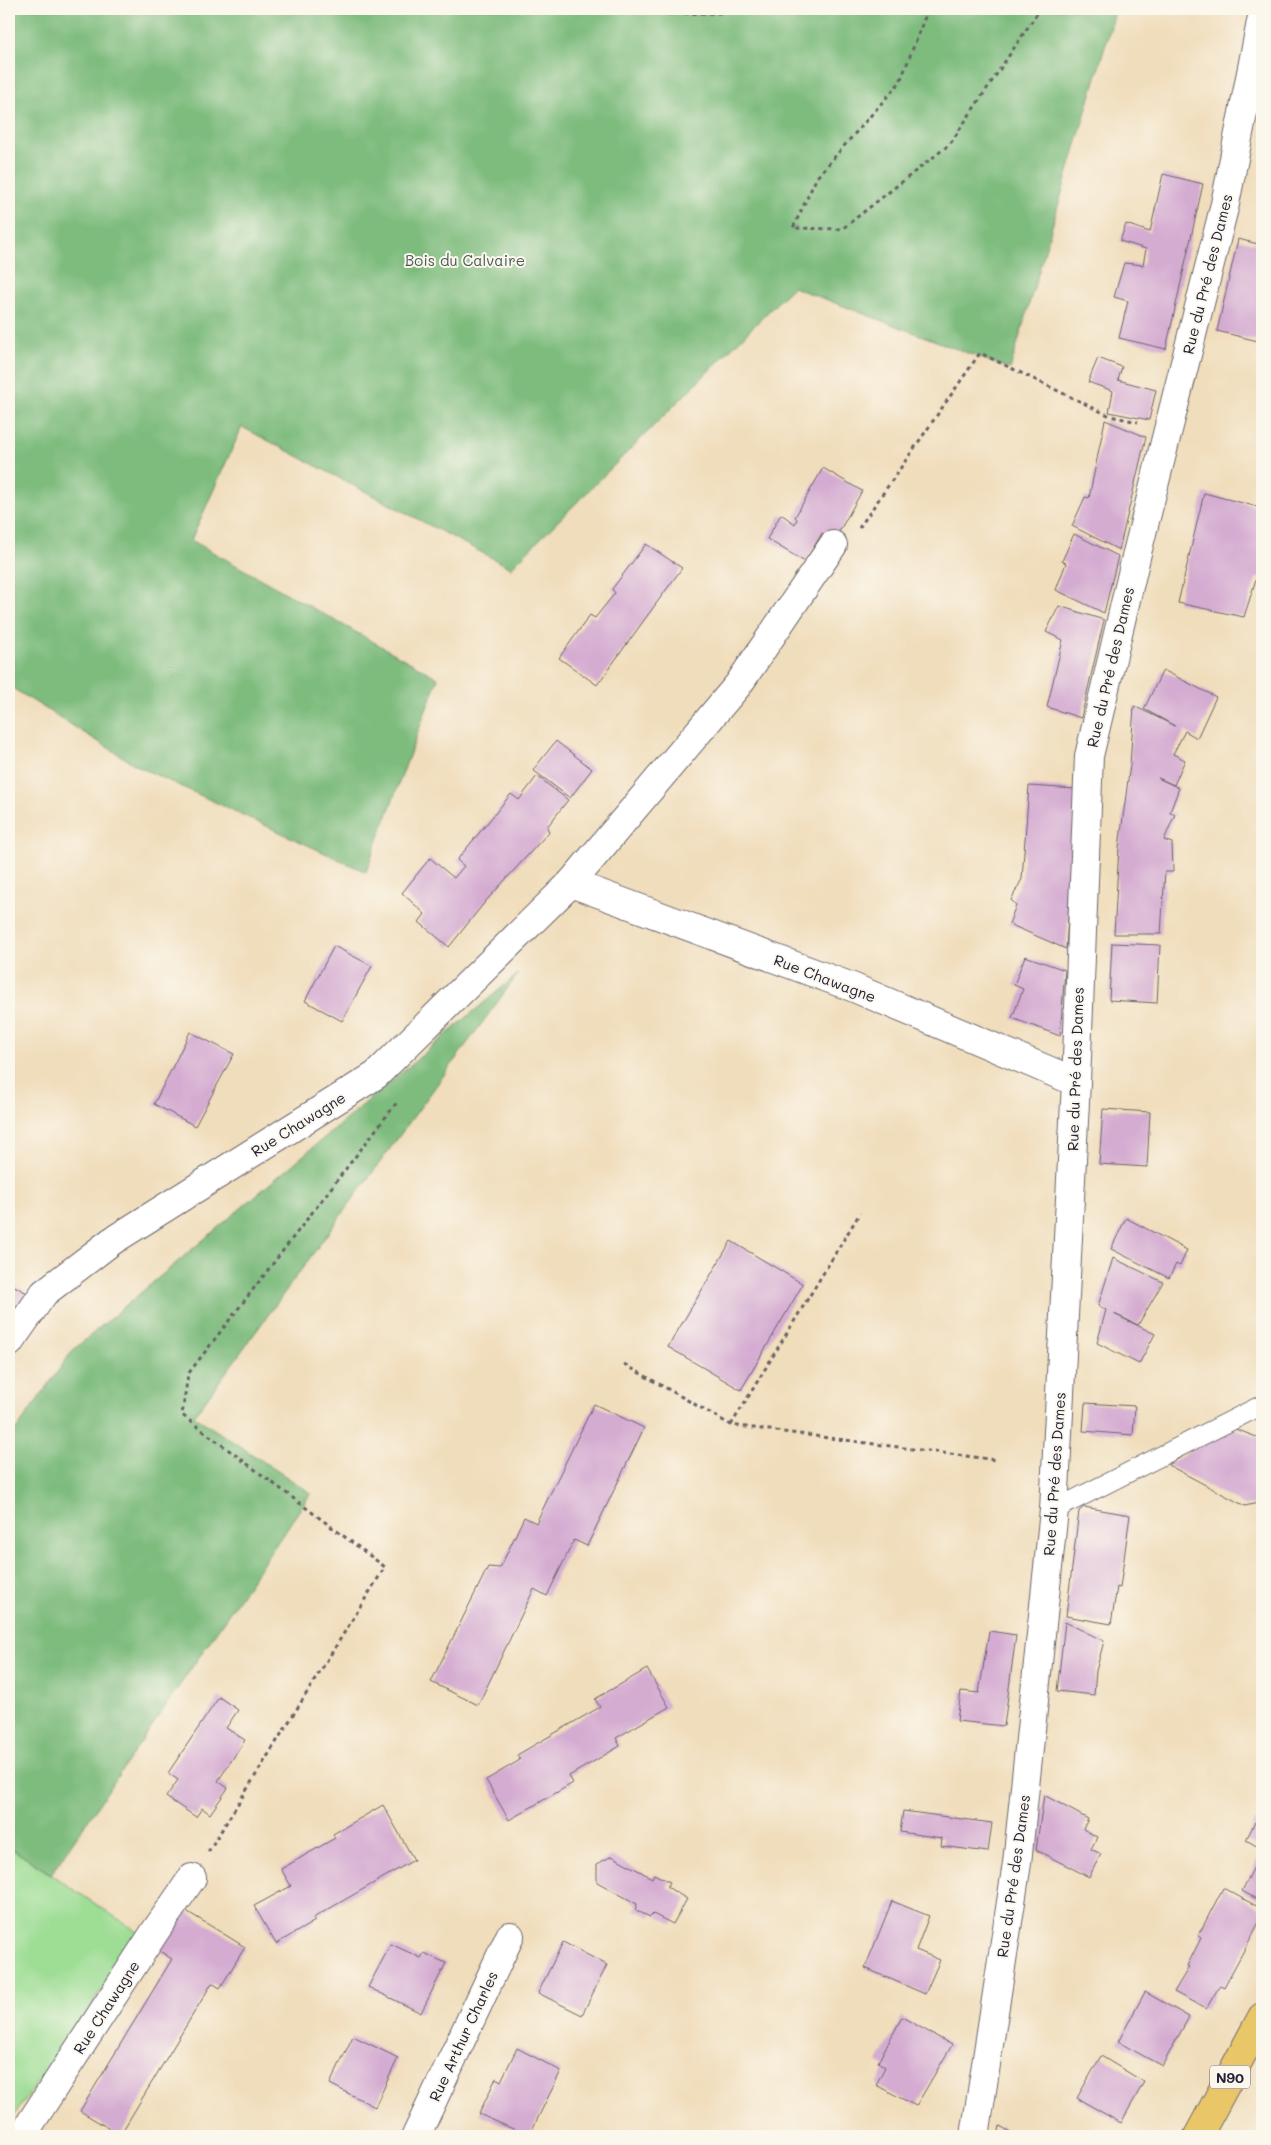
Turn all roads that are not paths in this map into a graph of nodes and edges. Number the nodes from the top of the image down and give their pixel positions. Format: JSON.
{"nodes":[{"id":1,"x":1262,"y":17,"type":"edge"},
{"id":2,"x":833,"y":545,"type":"dead end"},
{"id":3,"x":571,"y":883,"type":"junction"},
{"id":4,"x":1076,"y":1082,"type":"junction"},
{"id":5,"x":9,"y":1343,"type":"edge"},
{"id":6,"x":1262,"y":1405,"type":"edge"},
{"id":7,"x":1054,"y":1510,"type":"junction"},
{"id":8,"x":192,"y":1878,"type":"road end"},
{"id":9,"x":510,"y":1936,"type":"dead end"},
{"id":10,"x":1262,"y":2017,"type":"edge"},
{"id":11,"x":22,"y":2136,"type":"edge"},
{"id":12,"x":416,"y":2136,"type":"edge"},
{"id":13,"x":975,"y":2136,"type":"edge"},
{"id":14,"x":1198,"y":2136,"type":"edge"}],
"edges":[{"from":1,"to":4,"type":"street","name":"Rue du Pré des Dames"},
{"from":2,"to":3,"type":"street","name":"Rue Chawagne"},
{"from":3,"to":4,"type":"street","name":"Rue Chawagne"},
{"from":3,"to":5,"type":"street","name":"Rue Chawagne"},
{"from":4,"to":7,"type":"street","name":"Rue du Pré des Dames"},
{"from":6,"to":7,"type":"lane"},
{"from":7,"to":13,"type":"street","name":"Rue du Pré des Dames"},
{"from":8,"to":11,"type":"street","name":"Rue Chawagne"},
{"from":9,"to":12,"type":"street","name":"Rue Arthur Charles"},
{"from":10,"to":14,"type":"main road","number":"N90"}]}
